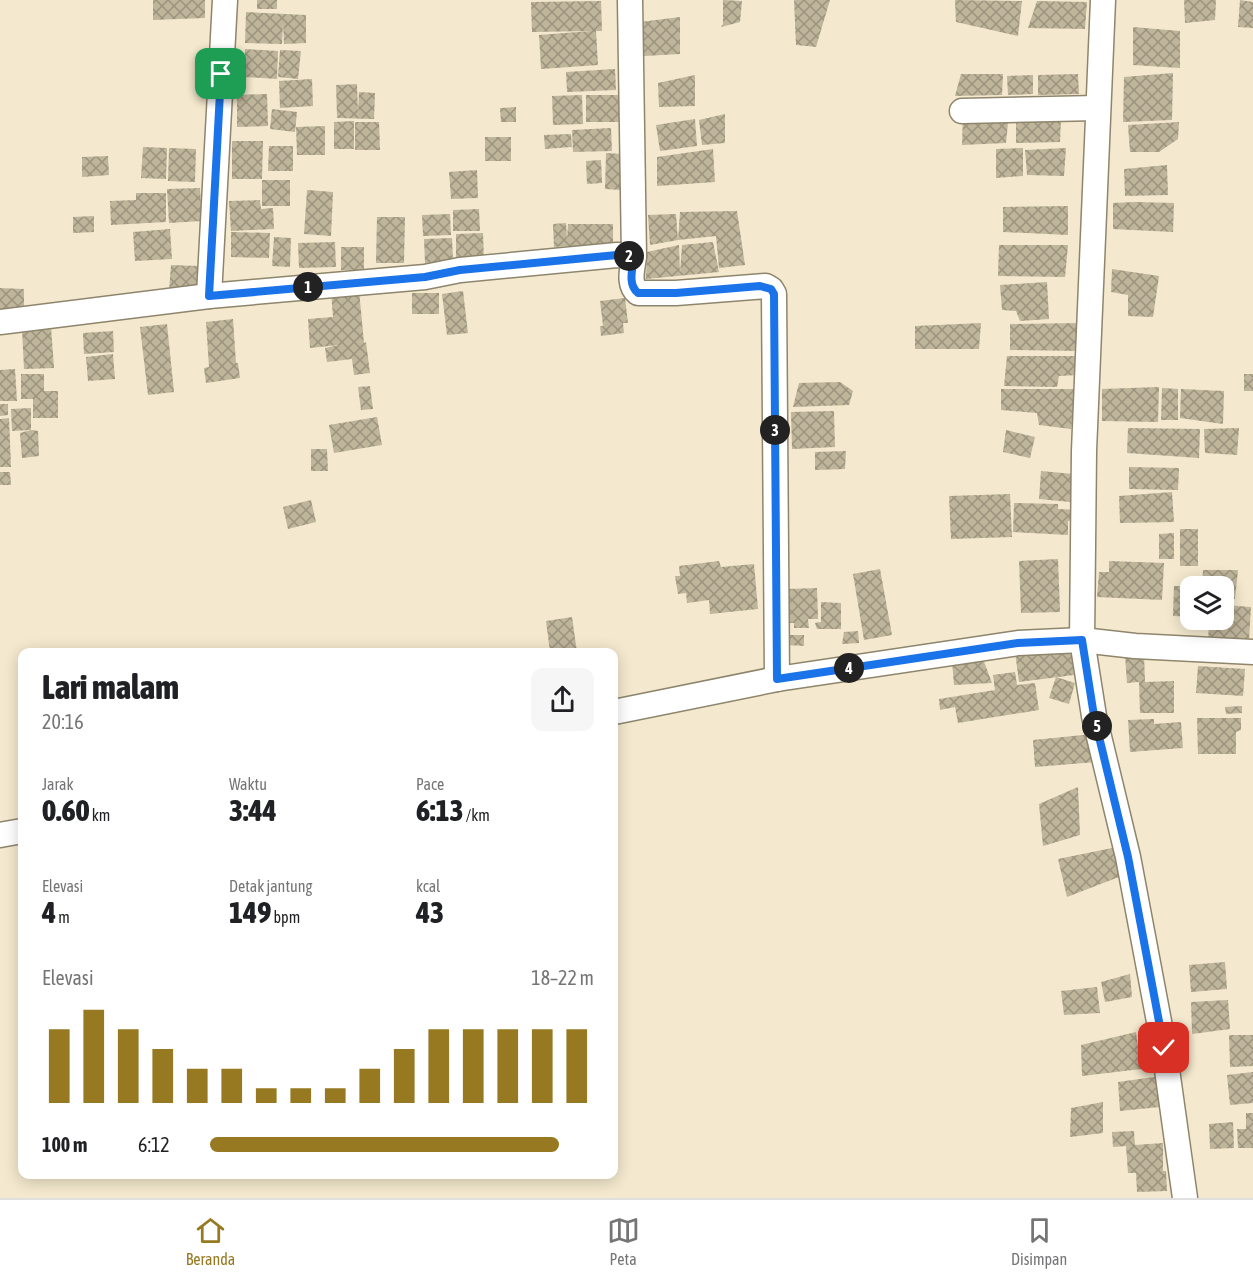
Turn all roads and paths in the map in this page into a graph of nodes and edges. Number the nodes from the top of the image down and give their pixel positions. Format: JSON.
{"nodes":[{"id":1,"x":225,"y":0,"type":"edge"},
{"id":2,"x":630,"y":0,"type":"edge"},
{"id":3,"x":1103,"y":0,"type":"edge"},
{"id":4,"x":1097,"y":108,"type":"junction"},
{"id":5,"x":962,"y":111,"type":"dead end"},
{"id":6,"x":634,"y":256,"type":"junction"},
{"id":7,"x":209,"y":296,"type":"junction"},
{"id":8,"x":0,"y":322,"type":"edge"},
{"id":9,"x":1082,"y":640,"type":"junction"},
{"id":10,"x":1253,"y":652,"type":"edge"},
{"id":11,"x":777,"y":679,"type":"junction"},
{"id":12,"x":618,"y":711,"type":"edge"},
{"id":13,"x":18,"y":832,"type":"edge"},
{"id":14,"x":0,"y":836,"type":"edge"},
{"id":15,"x":1185,"y":1198,"type":"edge"}],
"edges":[{"from":1,"to":7,"type":"street"},
{"from":2,"to":6,"type":"street"},
{"from":3,"to":4,"type":"street"},
{"from":4,"to":5,"type":"street"},
{"from":4,"to":9,"type":"street"},
{"from":6,"to":7,"type":"street"},
{"from":6,"to":11,"type":"street"},
{"from":7,"to":8,"type":"street"},
{"from":9,"to":10,"type":"street"},
{"from":9,"to":11,"type":"street"},
{"from":9,"to":15,"type":"street"},
{"from":11,"to":12,"type":"street"},
{"from":13,"to":14,"type":"street"}]}
